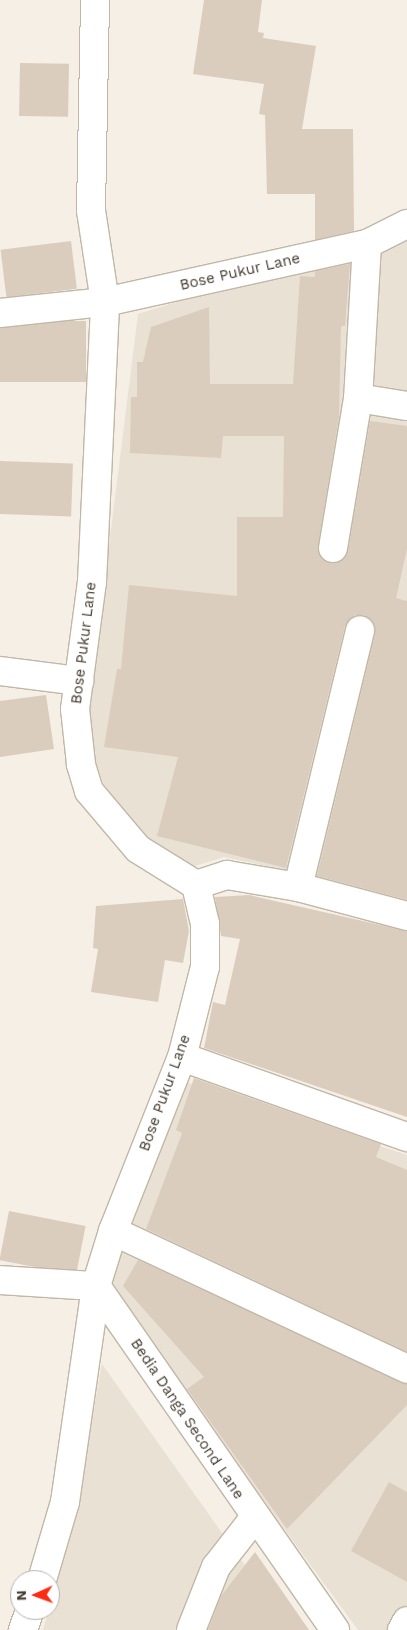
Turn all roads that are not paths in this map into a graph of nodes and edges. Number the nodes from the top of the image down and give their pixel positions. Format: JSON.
{"nodes":[{"id":1,"x":95,"y":0,"type":"edge"},
{"id":2,"x":407,"y":224,"type":"edge"},
{"id":3,"x":367,"y":244,"type":"junction"},
{"id":4,"x":104,"y":302,"type":"junction"},
{"id":5,"x":0,"y":313,"type":"edge"},
{"id":6,"x":358,"y":398,"type":"junction"},
{"id":7,"x":407,"y":406,"type":"edge"},
{"id":8,"x":333,"y":548,"type":"dead end"},
{"id":9,"x":360,"y":630,"type":"dead end"},
{"id":10,"x":0,"y":671,"type":"edge"},
{"id":11,"x":79,"y":681,"type":"junction"},
{"id":12,"x":196,"y":886,"type":"junction"},
{"id":13,"x":298,"y":887,"type":"junction"},
{"id":14,"x":407,"y":916,"type":"edge"},
{"id":15,"x":182,"y":1057,"type":"junction"},
{"id":16,"x":407,"y":1137,"type":"edge"},
{"id":17,"x":113,"y":1231,"type":"junction"},
{"id":18,"x":0,"y":1280,"type":"edge"},
{"id":19,"x":96,"y":1286,"type":"junction"},
{"id":20,"x":407,"y":1369,"type":"edge"},
{"id":21,"x":255,"y":1517,"type":"junction"},
{"id":22,"x":45,"y":1570,"type":"edge"},
{"id":23,"x":407,"y":1621,"type":"edge"},
{"id":24,"x":190,"y":1630,"type":"edge"},
{"id":25,"x":335,"y":1630,"type":"edge"},
{"id":26,"x":402,"y":1630,"type":"edge"}],
"edges":[{"from":1,"to":4,"type":"street"},
{"from":2,"to":3,"type":"street","name":"Bose Pukur Lane"},
{"from":3,"to":4,"type":"street","name":"Bose Pukur Lane"},
{"from":3,"to":6,"type":"street"},
{"from":4,"to":5,"type":"street"},
{"from":4,"to":11,"type":"street","name":"Bose Pukur Lane"},
{"from":6,"to":7,"type":"street"},
{"from":6,"to":8,"type":"street"},
{"from":9,"to":13,"type":"street"},
{"from":10,"to":11,"type":"street"},
{"from":11,"to":12,"type":"street","name":"Bose Pukur Lane"},
{"from":12,"to":13,"type":"street"},
{"from":12,"to":15,"type":"street","name":"Bose Pukur Lane"},
{"from":13,"to":14,"type":"street"},
{"from":15,"to":16,"type":"street"},
{"from":15,"to":17,"type":"street","name":"Bose Pukur Lane"},
{"from":17,"to":19,"type":"street","name":"Bose Pukur Lane"},
{"from":17,"to":20,"type":"street"},
{"from":18,"to":19,"type":"street"},
{"from":19,"to":21,"type":"street","name":"Bedia Danga Second Lane"},
{"from":19,"to":22,"type":"street","name":"Bose Pukur Lane"},
{"from":21,"to":24,"type":"street"},
{"from":21,"to":25,"type":"street","name":"Bedia Danga Second Lane"},
{"from":23,"to":26,"type":"street"}]}
